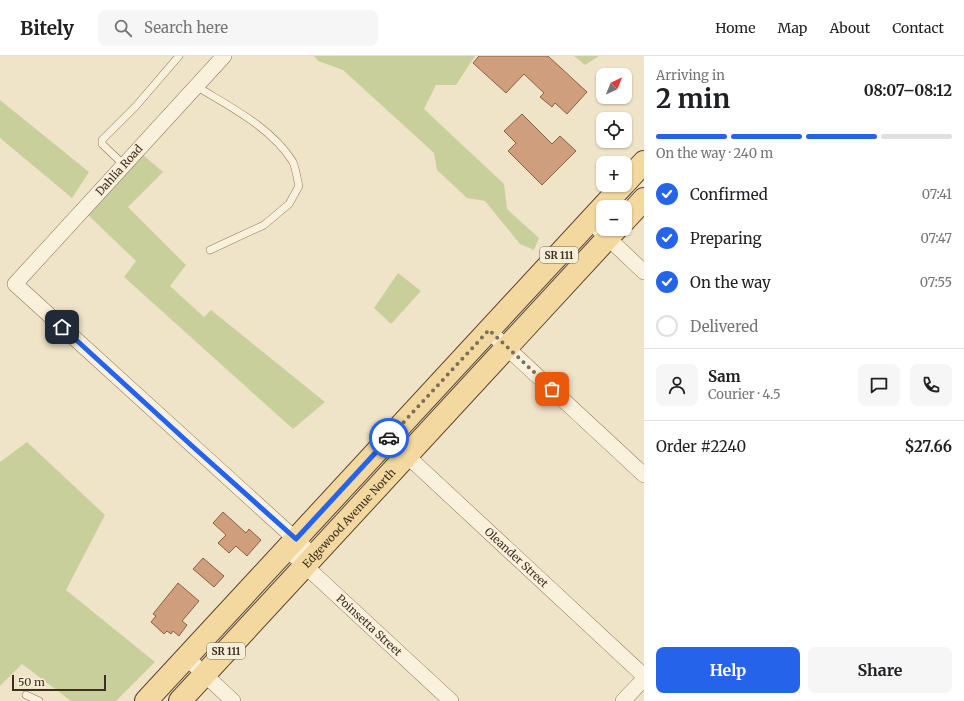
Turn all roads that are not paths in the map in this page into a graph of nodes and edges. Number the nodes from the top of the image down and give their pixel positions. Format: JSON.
{"nodes":[{"id":1,"x":179,"y":56,"type":"edge"},
{"id":2,"x":224,"y":56,"type":"edge"},
{"id":3,"x":196,"y":86,"type":"junction"},
{"id":4,"x":644,"y":162,"type":"edge"},
{"id":5,"x":124,"y":165,"type":"junction"},
{"id":6,"x":632,"y":175,"type":"edge"},
{"id":7,"x":617,"y":192,"type":"edge"},
{"id":8,"x":644,"y":199,"type":"edge"},
{"id":9,"x":632,"y":212,"type":"edge"},
{"id":10,"x":590,"y":221,"type":"junction"},
{"id":11,"x":596,"y":225,"type":"edge"},
{"id":12,"x":610,"y":236,"type":"edge"},
{"id":13,"x":614,"y":236,"type":"edge"},
{"id":14,"x":210,"y":250,"type":"dead end"},
{"id":15,"x":644,"y":272,"type":"edge"},
{"id":16,"x":15,"y":284,"type":"joint"},
{"id":17,"x":489,"y":330,"type":"junction"},
{"id":18,"x":507,"y":347,"type":"junction"},
{"id":19,"x":389,"y":439,"type":"junction"},
{"id":20,"x":407,"y":456,"type":"junction"},
{"id":21,"x":644,"y":475,"type":"edge"},
{"id":22,"x":291,"y":544,"type":"junction"},
{"id":23,"x":310,"y":561,"type":"junction"},
{"id":24,"x":186,"y":657,"type":"junction"},
{"id":25,"x":204,"y":674,"type":"junction"},
{"id":26,"x":644,"y":678,"type":"edge"},
{"id":27,"x":26,"y":694,"type":"dead end"},
{"id":28,"x":39,"y":701,"type":"edge"},
{"id":29,"x":146,"y":701,"type":"edge"},
{"id":30,"x":180,"y":701,"type":"edge"},
{"id":31,"x":233,"y":701,"type":"edge"},
{"id":32,"x":451,"y":701,"type":"edge"},
{"id":33,"x":623,"y":701,"type":"edge"}],
"edges":[{"from":1,"to":5,"type":"lane"},
{"from":2,"to":3,"type":"street","name":"Dahlia Road"},
{"from":3,"to":5,"type":"street","name":"Dahlia Road"},
{"from":3,"to":14,"type":"lane"},
{"from":4,"to":6,"type":"main road","number":"SR 111"},
{"from":5,"to":16,"type":"street","name":"Dahlia Road"},
{"from":7,"to":10,"type":"main road","number":"SR 111"},
{"from":8,"to":9,"type":"main road"},
{"from":10,"to":11,"type":"street"},
{"from":10,"to":17,"type":"main road","number":"SR 111"},
{"from":12,"to":18,"type":"main road","name":"Edgewood Avenue North","number":"SR 111"},
{"from":13,"to":15,"type":"street"},
{"from":16,"to":22,"type":"street","name":"Poinsetta Street"},
{"from":17,"to":18,"type":"street"},
{"from":17,"to":19,"type":"main road","number":"SR 111"},
{"from":18,"to":20,"type":"main road","name":"Edgewood Avenue North","number":"SR 111"},
{"from":18,"to":21,"type":"street"},
{"from":19,"to":20,"type":"street","name":"Oleander Street"},
{"from":19,"to":22,"type":"main road","number":"SR 111"},
{"from":20,"to":23,"type":"main road","name":"Edgewood Avenue North","number":"SR 111"},
{"from":20,"to":26,"type":"street","name":"Oleander Street"},
{"from":22,"to":23,"type":"street","name":"Poinsetta Street"},
{"from":22,"to":24,"type":"main road","number":"SR 111"},
{"from":23,"to":25,"type":"main road","name":"Edgewood Avenue North","number":"SR 111"},
{"from":23,"to":32,"type":"street","name":"Poinsetta Street"},
{"from":24,"to":25,"type":"street"},
{"from":24,"to":29,"type":"main road","number":"SR 111"},
{"from":25,"to":30,"type":"main road","name":"Edgewood Avenue North","number":"SR 111"},
{"from":25,"to":31,"type":"street"},
{"from":26,"to":33,"type":"street"},
{"from":27,"to":28,"type":"lane"}]}
